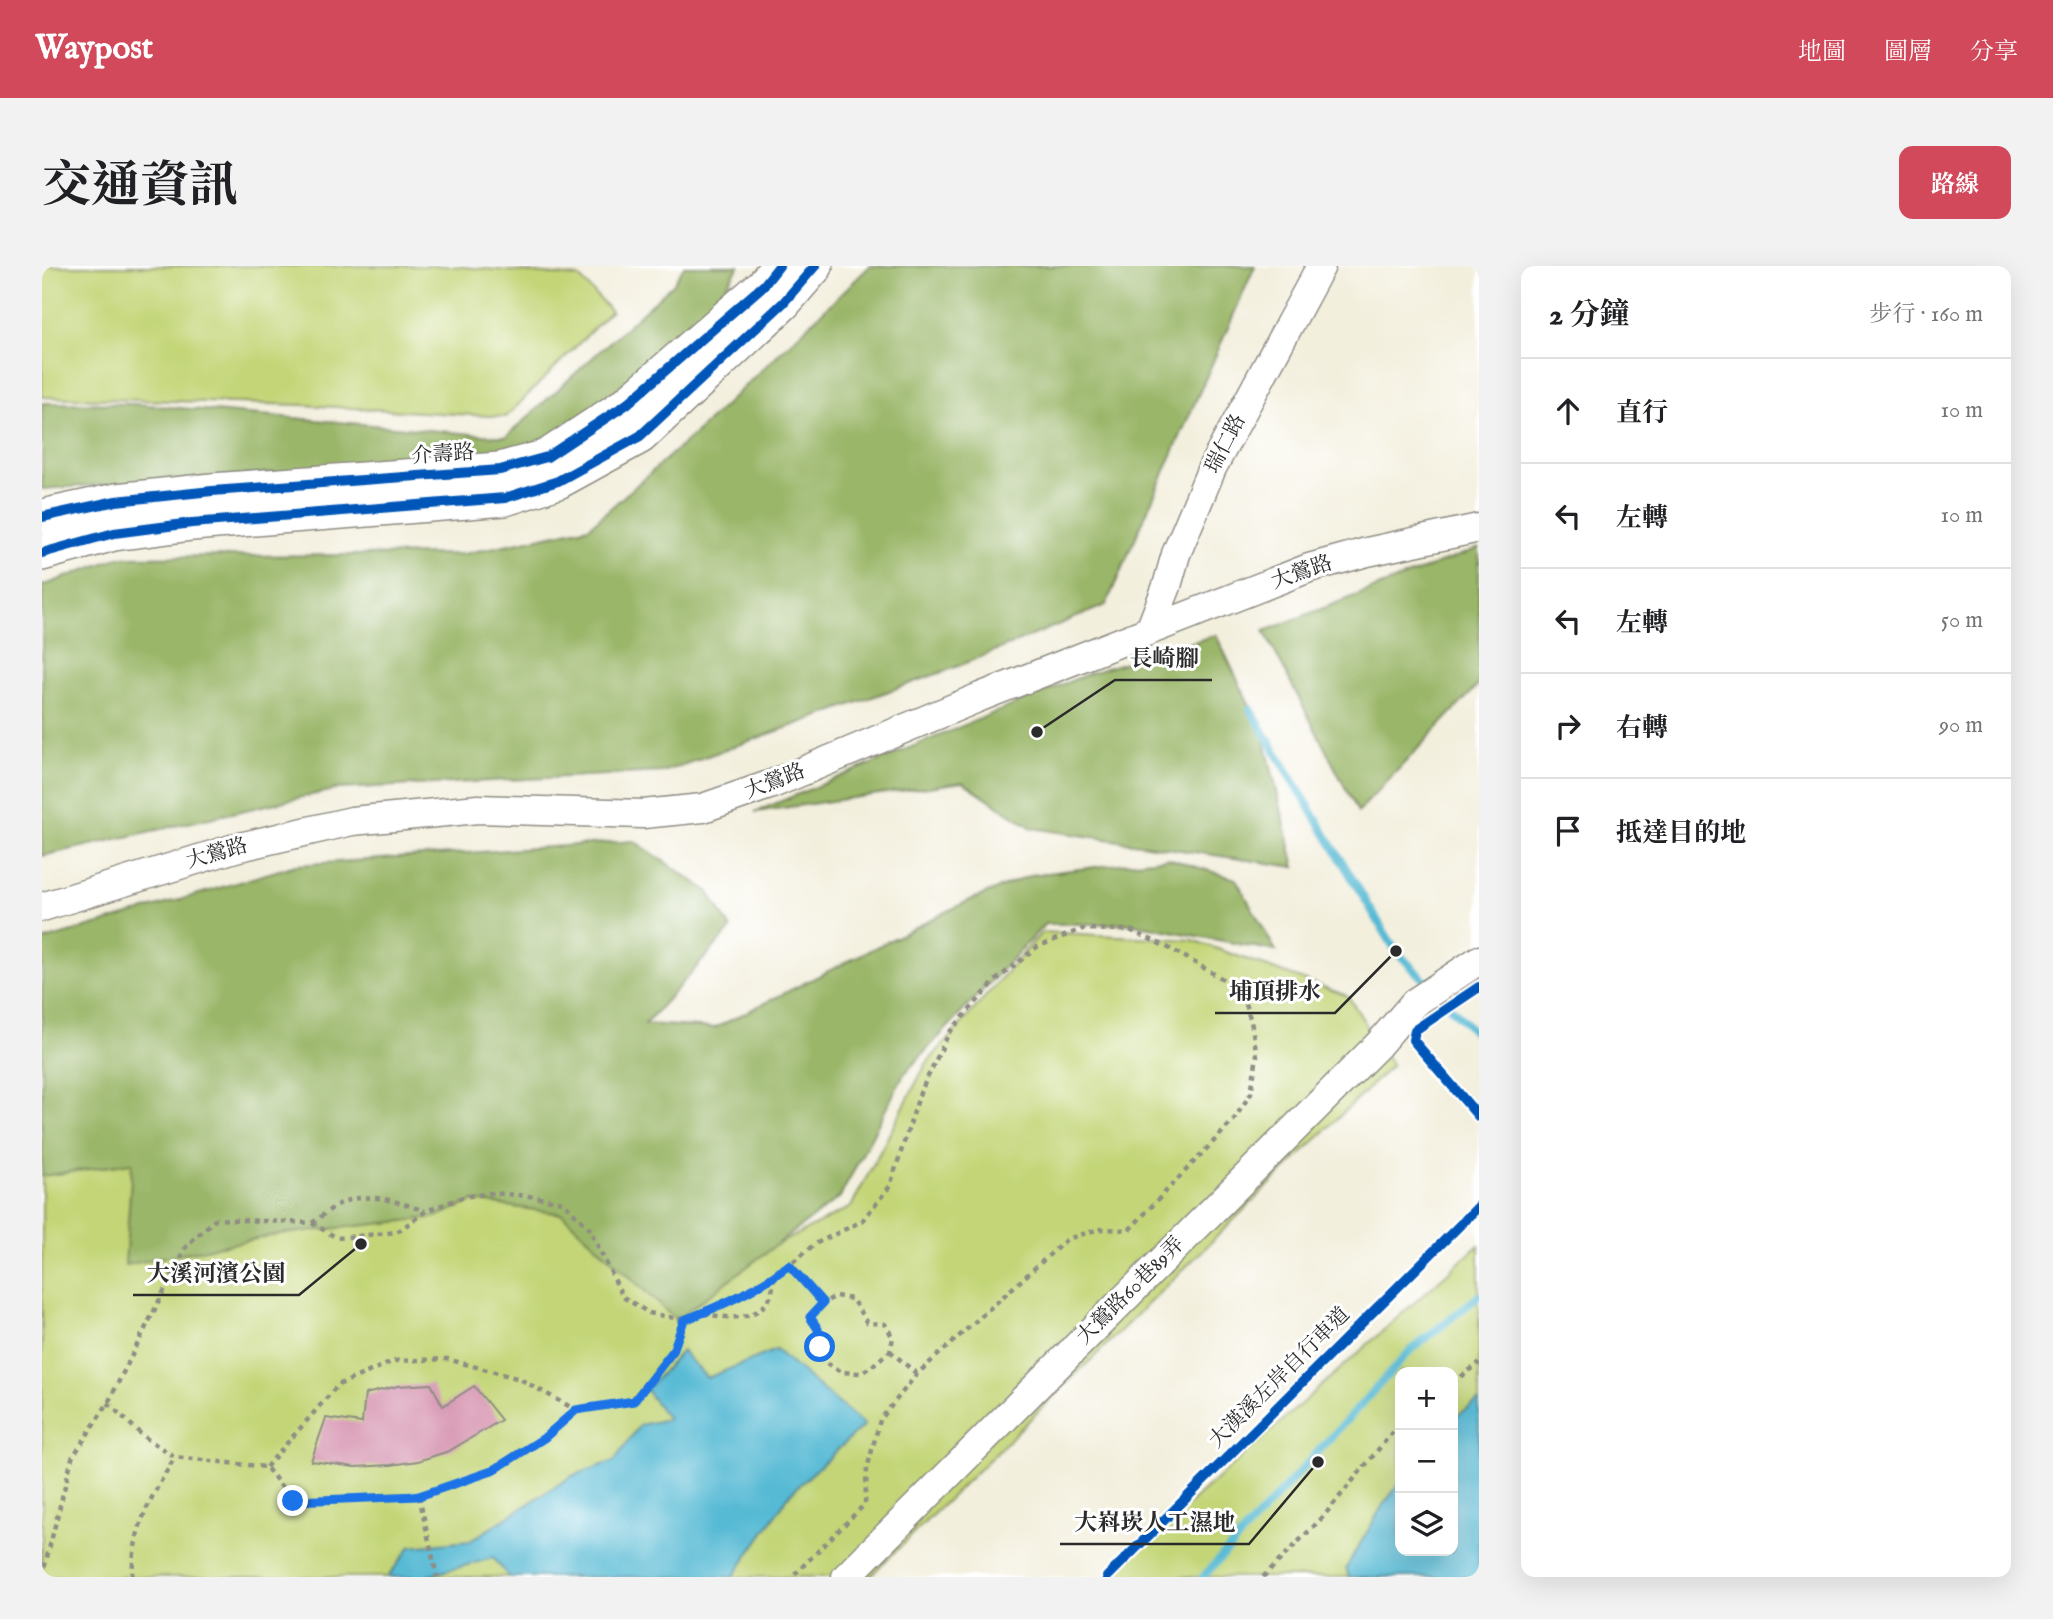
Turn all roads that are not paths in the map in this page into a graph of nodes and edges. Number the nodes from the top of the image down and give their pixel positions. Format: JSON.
{"nodes":[{"id":1,"x":779,"y":266,"type":"edge"},
{"id":2,"x":816,"y":266,"type":"edge"},
{"id":3,"x":1321,"y":266,"type":"edge"},
{"id":4,"x":42,"y":517,"type":"edge"},
{"id":5,"x":1479,"y":528,"type":"edge"},
{"id":6,"x":42,"y":552,"type":"edge"},
{"id":7,"x":1150,"y":630,"type":"junction"},
{"id":8,"x":42,"y":907,"type":"edge"},
{"id":9,"x":1479,"y":960,"type":"edge"},
{"id":10,"x":846,"y":1577,"type":"edge"}],
"edges":[{"from":1,"to":4,"type":"main road","name":"介壽路"},
{"from":2,"to":6,"type":"main road"},
{"from":3,"to":7,"type":"street","name":"瑞仁路"},
{"from":5,"to":7,"type":"street","name":"大鶯路"},
{"from":7,"to":8,"type":"street","name":"大鶯路"},
{"from":9,"to":10,"type":"street","name":"大鶯路60巷89弄"}]}
